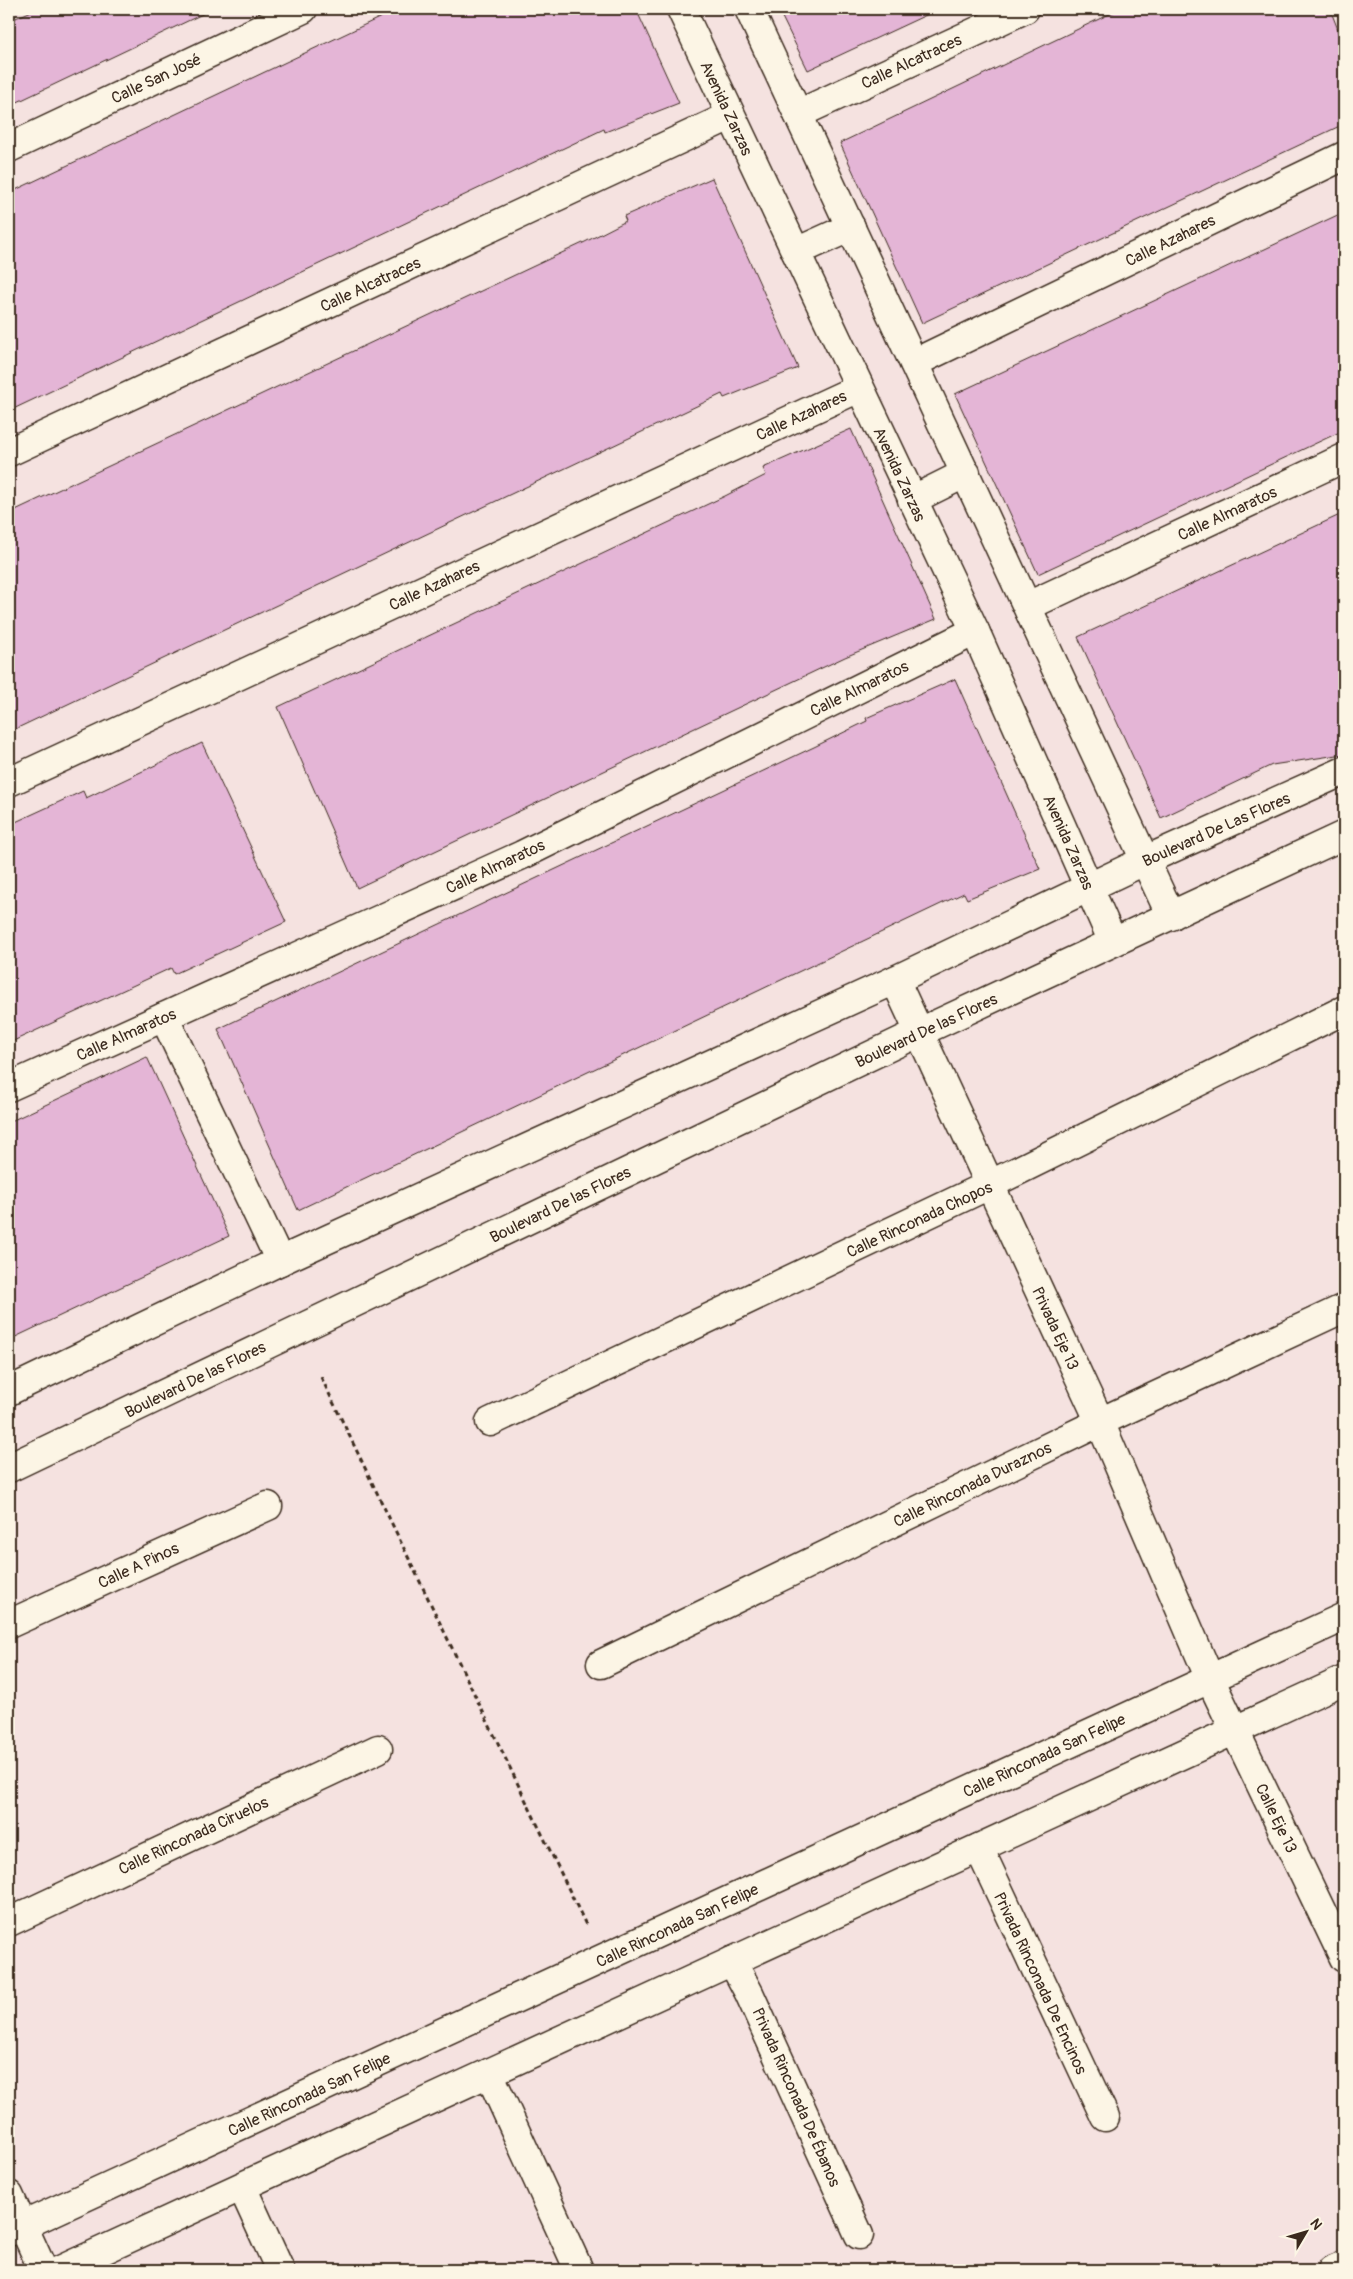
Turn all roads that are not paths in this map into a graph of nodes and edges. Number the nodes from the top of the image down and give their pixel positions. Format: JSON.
{"nodes":[{"id":1,"x":303,"y":9,"type":"edge"},
{"id":2,"x":681,"y":9,"type":"edge"},
{"id":3,"x":749,"y":9,"type":"edge"},
{"id":4,"x":1025,"y":9,"type":"edge"},
{"id":5,"x":798,"y":114,"type":"junction"},
{"id":6,"x":730,"y":116,"type":"junction"},
{"id":7,"x":9,"y":148,"type":"edge"},
{"id":8,"x":1344,"y":156,"type":"edge"},
{"id":9,"x":851,"y":227,"type":"junction"},
{"id":10,"x":796,"y":252,"type":"junction"},
{"id":11,"x":914,"y":363,"type":"junction"},
{"id":12,"x":859,"y":388,"type":"junction"},
{"id":13,"x":9,"y":452,"type":"edge"},
{"id":14,"x":1344,"y":458,"type":"edge"},
{"id":15,"x":966,"y":473,"type":"junction"},
{"id":16,"x":912,"y":500,"type":"junction"},
{"id":17,"x":1028,"y":606,"type":"junction"},
{"id":18,"x":975,"y":631,"type":"junction"},
{"id":19,"x":1344,"y":771,"type":"edge"},
{"id":20,"x":9,"y":782,"type":"edge"},
{"id":21,"x":1344,"y":835,"type":"edge"},
{"id":22,"x":1146,"y":860,"type":"junction"},
{"id":23,"x":1089,"y":887,"type":"junction"},
{"id":24,"x":1171,"y":916,"type":"junction"},
{"id":25,"x":1113,"y":942,"type":"junction"},
{"id":26,"x":895,"y":980,"type":"junction"},
{"id":27,"x":1344,"y":1010,"type":"edge"},
{"id":28,"x":164,"y":1017,"type":"junction"},
{"id":29,"x":920,"y":1032,"type":"junction"},
{"id":30,"x":9,"y":1087,"type":"edge"},
{"id":31,"x":989,"y":1185,"type":"junction"},
{"id":32,"x":280,"y":1261,"type":"junction"},
{"id":33,"x":1344,"y":1308,"type":"edge"},
{"id":34,"x":9,"y":1391,"type":"edge"},
{"id":35,"x":490,"y":1422,"type":"dead end"},
{"id":36,"x":1100,"y":1422,"type":"junction"},
{"id":37,"x":9,"y":1468,"type":"edge"},
{"id":38,"x":268,"y":1506,"type":"dead end"},
{"id":39,"x":1344,"y":1617,"type":"edge"},
{"id":40,"x":9,"y":1624,"type":"edge"},
{"id":41,"x":601,"y":1664,"type":"dead end"},
{"id":42,"x":1210,"y":1679,"type":"junction"},
{"id":43,"x":1344,"y":1680,"type":"edge"},
{"id":44,"x":1234,"y":1730,"type":"junction"},
{"id":45,"x":378,"y":1749,"type":"dead end"},
{"id":46,"x":979,"y":1848,"type":"junction"},
{"id":47,"x":9,"y":1922,"type":"edge"},
{"id":48,"x":1344,"y":1958,"type":"edge"},
{"id":49,"x":732,"y":1961,"type":"junction"},
{"id":50,"x":489,"y":2073,"type":"junction"},
{"id":51,"x":1105,"y":2118,"type":"dead end"},
{"id":52,"x":242,"y":2187,"type":"junction"},
{"id":53,"x":9,"y":2195,"type":"edge"},
{"id":54,"x":16,"y":2229,"type":"edge"},
{"id":55,"x":859,"y":2235,"type":"dead end"},
{"id":56,"x":1344,"y":2265,"type":"edge"},
{"id":57,"x":43,"y":2270,"type":"edge"},
{"id":58,"x":60,"y":2270,"type":"edge"},
{"id":59,"x":280,"y":2270,"type":"edge"},
{"id":60,"x":579,"y":2270,"type":"edge"},
{"id":61,"x":1332,"y":2270,"type":"edge"}],
"edges":[{"from":1,"to":7,"type":"street","name":"Calle San José"},
{"from":2,"to":6,"type":"street","name":"Avenida Zarzas"},
{"from":3,"to":5,"type":"street"},
{"from":4,"to":5,"type":"street","name":"Calle Alcatraces"},
{"from":5,"to":9,"type":"street"},
{"from":6,"to":10,"type":"street","name":"Avenida Zarzas"},
{"from":6,"to":13,"type":"street","name":"Calle Alcatraces"},
{"from":8,"to":11,"type":"street","name":"Calle Azahares"},
{"from":9,"to":10,"type":"street"},
{"from":9,"to":11,"type":"street"},
{"from":10,"to":12,"type":"street","name":"Avenida Zarzas"},
{"from":11,"to":15,"type":"street"},
{"from":12,"to":16,"type":"street","name":"Avenida Zarzas"},
{"from":12,"to":20,"type":"street","name":"Calle Azahares"},
{"from":14,"to":17,"type":"street","name":"Calle Almaratos"},
{"from":15,"to":16,"type":"street"},
{"from":15,"to":17,"type":"street"},
{"from":16,"to":18,"type":"street","name":"Avenida Zarzas"},
{"from":17,"to":22,"type":"street"},
{"from":18,"to":23,"type":"street","name":"Avenida Zarzas"},
{"from":18,"to":28,"type":"street","name":"Calle Almaratos"},
{"from":19,"to":22,"type":"street","name":"Boulevard De Las Flores"},
{"from":21,"to":24,"type":"street"},
{"from":22,"to":23,"type":"street","name":"Boulevard De Las Flores"},
{"from":22,"to":24,"type":"street"},
{"from":23,"to":25,"type":"street","name":"Avenida Zarzas"},
{"from":23,"to":26,"type":"street"},
{"from":24,"to":25,"type":"street"},
{"from":25,"to":29,"type":"street","name":"Boulevard De las Flores"},
{"from":26,"to":29,"type":"street","name":"Privada Eje 13"},
{"from":26,"to":32,"type":"street"},
{"from":27,"to":31,"type":"street","name":"Calle Rinconada Chopos"},
{"from":28,"to":30,"type":"street","name":"Calle Almaratos"},
{"from":28,"to":32,"type":"street"},
{"from":29,"to":31,"type":"street","name":"Privada Eje 13"},
{"from":29,"to":37,"type":"street","name":"Boulevard De las Flores"},
{"from":31,"to":35,"type":"street","name":"Calle Rinconada Chopos"},
{"from":31,"to":36,"type":"street","name":"Privada Eje 13"},
{"from":32,"to":34,"type":"street"},
{"from":33,"to":36,"type":"street","name":"Calle Rinconada Duraznos"},
{"from":36,"to":41,"type":"street","name":"Calle Rinconada Duraznos"},
{"from":36,"to":42,"type":"street","name":"Privada Eje 13"},
{"from":38,"to":40,"type":"street","name":"Calle A Pinos"},
{"from":39,"to":42,"type":"street","name":"Calle Rinconada San Felipe"},
{"from":42,"to":44,"type":"street","name":"Calle Eje 13"},
{"from":42,"to":54,"type":"street","name":"Calle Rinconada San Felipe"},
{"from":43,"to":44,"type":"street"},
{"from":44,"to":46,"type":"street"},
{"from":44,"to":48,"type":"street","name":"Calle Eje 13"},
{"from":45,"to":47,"type":"street","name":"Calle Rinconada Ciruelos"},
{"from":46,"to":49,"type":"street"},
{"from":46,"to":51,"type":"street","name":"Privada Rinconada De Encinos"},
{"from":49,"to":50,"type":"street"},
{"from":49,"to":55,"type":"street","name":"Privada Rinconada De Ébanos"},
{"from":50,"to":52,"type":"street"},
{"from":50,"to":60,"type":"street"},
{"from":52,"to":58,"type":"street"},
{"from":52,"to":59,"type":"street"},
{"from":53,"to":54,"type":"street"},
{"from":54,"to":57,"type":"street"},
{"from":56,"to":61,"type":"street"}]}
